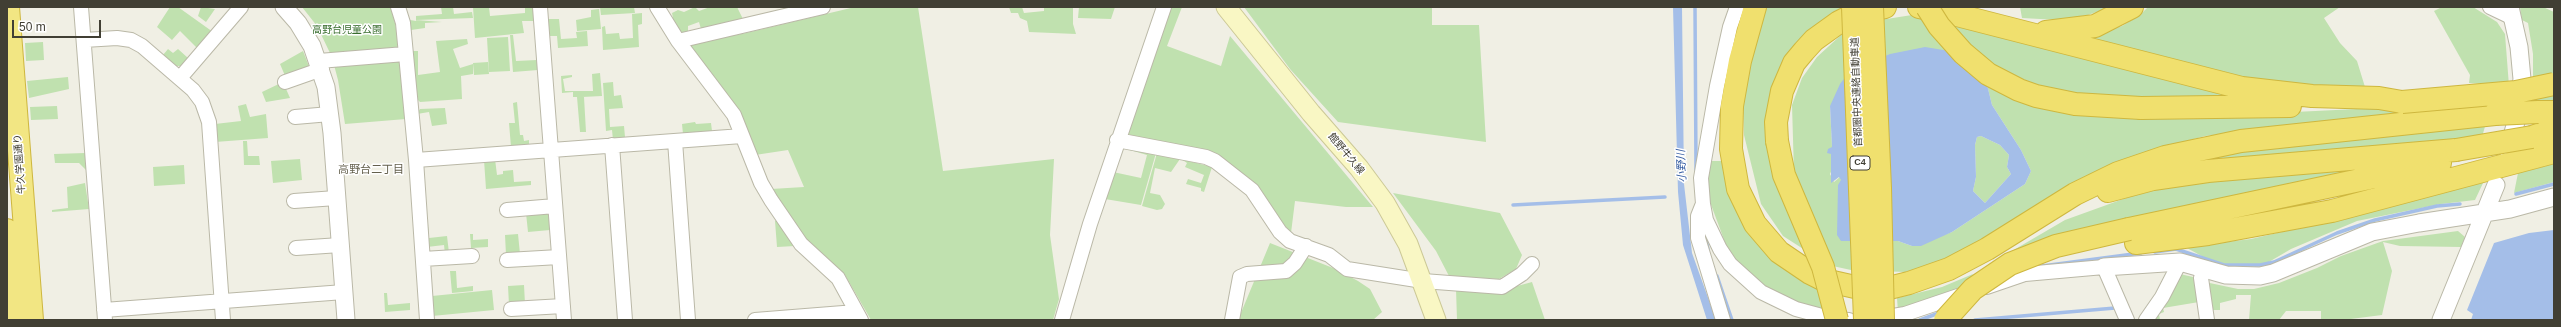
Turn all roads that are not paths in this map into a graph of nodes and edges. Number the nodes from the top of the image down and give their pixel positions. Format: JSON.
{"nodes":[{"id":1,"x":8,"y":7,"type":"edge"},
{"id":2,"x":81,"y":7,"type":"edge"},
{"id":3,"x":241,"y":7,"type":"edge"},
{"id":4,"x":284,"y":7,"type":"edge"},
{"id":5,"x":398,"y":7,"type":"edge"},
{"id":6,"x":540,"y":7,"type":"edge"},
{"id":7,"x":657,"y":7,"type":"edge"},
{"id":8,"x":823,"y":7,"type":"edge"},
{"id":9,"x":1164,"y":7,"type":"edge"},
{"id":10,"x":1226,"y":7,"type":"edge"},
{"id":11,"x":1737,"y":7,"type":"edge"},
{"id":12,"x":1755,"y":7,"type":"edge"},
{"id":13,"x":1853,"y":7,"type":"edge"},
{"id":14,"x":1872,"y":7,"type":"edge"},
{"id":15,"x":1885,"y":7,"type":"edge"},
{"id":16,"x":1919,"y":7,"type":"edge"},
{"id":17,"x":1927,"y":7,"type":"edge"},
{"id":18,"x":2132,"y":7,"type":"edge"},
{"id":19,"x":2490,"y":7,"type":"edge"},
{"id":20,"x":2512,"y":13,"type":"edge"},
{"id":21,"x":2007,"y":28,"type":"junction"},
{"id":22,"x":84,"y":40,"type":"junction"},
{"id":23,"x":678,"y":41,"type":"junction"},
{"id":24,"x":405,"y":54,"type":"junction"},
{"id":25,"x":320,"y":65,"type":"junction"},
{"id":26,"x":180,"y":78,"type":"junction"},
{"id":27,"x":285,"y":82,"type":"dead end"},
{"id":28,"x":2554,"y":84,"type":"edge"},
{"id":29,"x":2341,"y":102,"type":"junction"},
{"id":30,"x":2546,"y":112,"type":"edge"},
{"id":31,"x":330,"y":114,"type":"junction"},
{"id":32,"x":295,"y":117,"type":"dead end"},
{"id":33,"x":2554,"y":129,"type":"edge"},
{"id":34,"x":742,"y":136,"type":"junction"},
{"id":35,"x":1117,"y":140,"type":"junction"},
{"id":36,"x":675,"y":141,"type":"junction"},
{"id":37,"x":612,"y":145,"type":"junction"},
{"id":38,"x":551,"y":150,"type":"junction"},
{"id":39,"x":2554,"y":152,"type":"edge"},
{"id":40,"x":2457,"y":154,"type":"junction"},
{"id":41,"x":2506,"y":158,"type":"dead end"},
{"id":42,"x":416,"y":160,"type":"junction"},
{"id":43,"x":2496,"y":185,"type":"dead end"},
{"id":44,"x":2554,"y":197,"type":"edge"},
{"id":45,"x":336,"y":198,"type":"junction"},
{"id":46,"x":294,"y":201,"type":"dead end"},
{"id":47,"x":1702,"y":204,"type":"junction"},
{"id":48,"x":555,"y":206,"type":"junction"},
{"id":49,"x":507,"y":210,"type":"dead end"},
{"id":50,"x":2484,"y":214,"type":"junction"},
{"id":51,"x":7,"y":230,"type":"edge"},
{"id":52,"x":2012,"y":233,"type":"junction"},
{"id":53,"x":2132,"y":236,"type":"junction"},
{"id":54,"x":340,"y":245,"type":"junction"},
{"id":55,"x":1306,"y":246,"type":"junction"},
{"id":56,"x":296,"y":248,"type":"dead end"},
{"id":57,"x":472,"y":256,"type":"dead end"},
{"id":58,"x":559,"y":256,"type":"junction"},
{"id":59,"x":423,"y":259,"type":"junction"},
{"id":60,"x":507,"y":260,"type":"dead end"},
{"id":61,"x":2180,"y":262,"type":"junction"},
{"id":62,"x":1532,"y":264,"type":"dead end"},
{"id":63,"x":2104,"y":267,"type":"junction"},
{"id":64,"x":2204,"y":268,"type":"junction"},
{"id":65,"x":1423,"y":281,"type":"junction"},
{"id":66,"x":344,"y":292,"type":"junction"},
{"id":67,"x":222,"y":302,"type":"junction"},
{"id":68,"x":563,"y":306,"type":"junction"},
{"id":69,"x":510,"y":309,"type":"dead end"},
{"id":70,"x":105,"y":315,"type":"edge"},
{"id":71,"x":858,"y":316,"type":"edge"},
{"id":72,"x":14,"y":320,"type":"edge"},
{"id":73,"x":32,"y":320,"type":"edge"},
{"id":74,"x":223,"y":320,"type":"edge"},
{"id":75,"x":346,"y":320,"type":"edge"},
{"id":76,"x":428,"y":320,"type":"edge"},
{"id":77,"x":564,"y":320,"type":"edge"},
{"id":78,"x":626,"y":320,"type":"edge"},
{"id":79,"x":688,"y":320,"type":"edge"},
{"id":80,"x":755,"y":320,"type":"edge"},
{"id":81,"x":1062,"y":320,"type":"edge"},
{"id":82,"x":1232,"y":320,"type":"edge"},
{"id":83,"x":1436,"y":320,"type":"edge"},
{"id":84,"x":1723,"y":320,"type":"edge"},
{"id":85,"x":1837,"y":320,"type":"edge"},
{"id":86,"x":1849,"y":320,"type":"edge"},
{"id":87,"x":1865,"y":320,"type":"edge"},
{"id":88,"x":1869,"y":320,"type":"edge"},
{"id":89,"x":1883,"y":320,"type":"edge"},
{"id":90,"x":1945,"y":320,"type":"edge"},
{"id":91,"x":1948,"y":320,"type":"edge"},
{"id":92,"x":2126,"y":320,"type":"edge"},
{"id":93,"x":2146,"y":320,"type":"edge"},
{"id":94,"x":2207,"y":320,"type":"edge"},
{"id":95,"x":2441,"y":320,"type":"edge"}],
"edges":[{"from":1,"to":73,"type":"highway","name":"牛久学園通り"},
{"from":2,"to":22,"type":"street"},
{"from":3,"to":26,"type":"street"},
{"from":4,"to":25,"type":"street"},
{"from":5,"to":24,"type":"street"},
{"from":6,"to":38,"type":"street"},
{"from":7,"to":23,"type":"street"},
{"from":8,"to":23,"type":"street"},
{"from":9,"to":35,"type":"street"},
{"from":10,"to":65,"type":"main road","name":"館野牛久線"},
{"from":11,"to":47,"type":"street"},
{"from":12,"to":52,"type":"highway"},
{"from":13,"to":87,"type":"highway","name":"首都圏中央連絡自動車道","number":"C4","bridge":true},
{"from":14,"to":89,"type":"highway","name":"首都圏中央連絡自動車道","number":"C4","bridge":true},
{"from":15,"to":85,"type":"highway","bridge":true},
{"from":16,"to":21,"type":"highway"},
{"from":17,"to":29,"type":"highway","bridge":true},
{"from":18,"to":21,"type":"highway"},
{"from":19,"to":20,"type":"street"},
{"from":20,"to":41,"type":"street"},
{"from":21,"to":29,"type":"highway"},
{"from":22,"to":26,"type":"street"},
{"from":22,"to":70,"type":"street"},
{"from":23,"to":34,"type":"street"},
{"from":24,"to":25,"type":"street"},
{"from":24,"to":42,"type":"street"},
{"from":25,"to":27,"type":"street"},
{"from":25,"to":31,"type":"street"},
{"from":26,"to":67,"type":"street"},
{"from":28,"to":29,"type":"highway","bridge":true},
{"from":30,"to":52,"type":"highway","bridge":true},
{"from":31,"to":32,"type":"street"},
{"from":31,"to":45,"type":"street"},
{"from":33,"to":40,"type":"highway","bridge":true},
{"from":34,"to":36,"type":"street"},
{"from":34,"to":71,"type":"street"},
{"from":35,"to":55,"type":"street"},
{"from":35,"to":81,"type":"street"},
{"from":36,"to":37,"type":"street"},
{"from":36,"to":79,"type":"street"},
{"from":37,"to":38,"type":"street"},
{"from":37,"to":78,"type":"street"},
{"from":38,"to":42,"type":"street"},
{"from":38,"to":48,"type":"street"},
{"from":39,"to":53,"type":"highway"},
{"from":40,"to":52,"type":"highway"},
{"from":40,"to":53,"type":"highway"},
{"from":42,"to":59,"type":"street"},
{"from":43,"to":50,"type":"street"},
{"from":44,"to":50,"type":"street"},
{"from":45,"to":46,"type":"street"},
{"from":45,"to":54,"type":"street"},
{"from":47,"to":84,"type":"street"},
{"from":47,"to":86,"type":"street"},
{"from":48,"to":49,"type":"street"},
{"from":48,"to":58,"type":"street"},
{"from":50,"to":64,"type":"street"},
{"from":50,"to":95,"type":"street"},
{"from":51,"to":72,"type":"highway"},
{"from":53,"to":90,"type":"highway","bridge":true},
{"from":53,"to":91,"type":"highway"},
{"from":54,"to":56,"type":"street"},
{"from":54,"to":66,"type":"street"},
{"from":55,"to":65,"type":"street"},
{"from":55,"to":82,"type":"street"},
{"from":57,"to":59,"type":"street"},
{"from":58,"to":60,"type":"street"},
{"from":58,"to":68,"type":"street"},
{"from":59,"to":76,"type":"street"},
{"from":61,"to":63,"type":"street"},
{"from":61,"to":64,"type":"street"},
{"from":61,"to":93,"type":"street"},
{"from":62,"to":65,"type":"street"},
{"from":63,"to":88,"type":"street"},
{"from":63,"to":92,"type":"street"},
{"from":64,"to":94,"type":"street"},
{"from":65,"to":83,"type":"main road","name":"館野牛久線"},
{"from":66,"to":67,"type":"street"},
{"from":66,"to":75,"type":"street"},
{"from":67,"to":70,"type":"street"},
{"from":67,"to":74,"type":"street"},
{"from":68,"to":69,"type":"street"},
{"from":68,"to":77,"type":"street"},
{"from":71,"to":80,"type":"street"}]}
